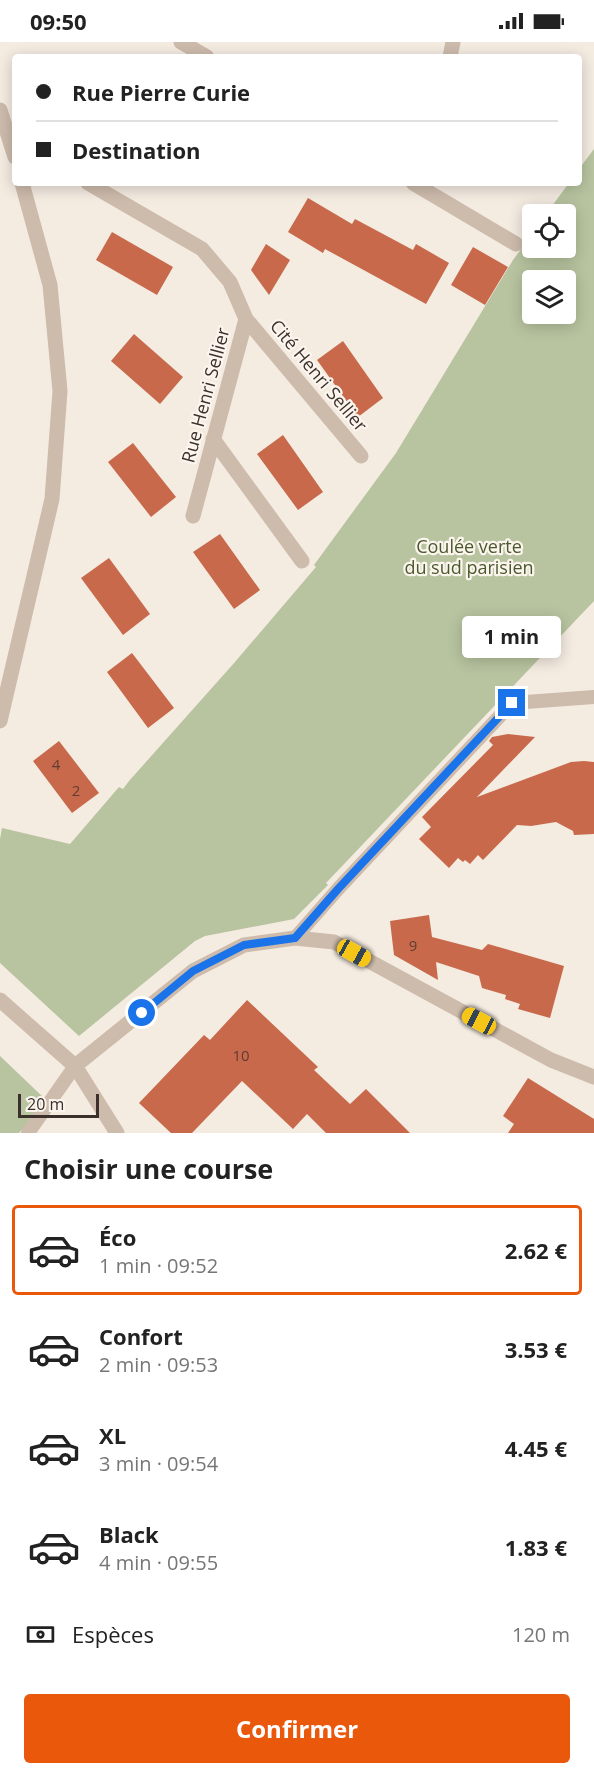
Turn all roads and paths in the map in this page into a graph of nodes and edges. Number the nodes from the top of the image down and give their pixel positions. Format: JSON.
{"nodes":[{"id":1,"x":181,"y":42,"type":"edge"},
{"id":2,"x":202,"y":54,"type":"edge"},
{"id":3,"x":0,"y":110,"type":"edge"},
{"id":4,"x":12,"y":148,"type":"edge"},
{"id":5,"x":23,"y":186,"type":"edge"},
{"id":6,"x":93,"y":186,"type":"edge"},
{"id":7,"x":418,"y":186,"type":"edge"},
{"id":8,"x":516,"y":244,"type":"dead end"},
{"id":9,"x":246,"y":319,"type":"junction"},
{"id":10,"x":213,"y":440,"type":"junction"},
{"id":11,"x":362,"y":456,"type":"dead end"},
{"id":12,"x":193,"y":516,"type":"dead end"},
{"id":13,"x":302,"y":561,"type":"dead end"},
{"id":14,"x":594,"y":696,"type":"edge"},
{"id":15,"x":0,"y":721,"type":"edge"},
{"id":16,"x":295,"y":938,"type":"junction"},
{"id":17,"x":0,"y":1000,"type":"edge"},
{"id":18,"x":75,"y":1066,"type":"junction"},
{"id":19,"x":594,"y":1077,"type":"edge"},
{"id":20,"x":28,"y":1133,"type":"edge"},
{"id":21,"x":117,"y":1133,"type":"edge"}],
"edges":[{"from":1,"to":2,"type":"street"},
{"from":3,"to":4,"type":"street"},
{"from":5,"to":15,"type":"street"},
{"from":6,"to":9,"type":"street","name":"Rue Henri Sellier"},
{"from":7,"to":8,"type":"street"},
{"from":9,"to":10,"type":"street","name":"Rue Henri Sellier"},
{"from":9,"to":11,"type":"street","name":"Cité Henri Sellier"},
{"from":10,"to":12,"type":"street","name":"Rue Henri Sellier"},
{"from":10,"to":13,"type":"street"},
{"from":14,"to":16,"type":"lane"},
{"from":16,"to":18,"type":"street"},
{"from":16,"to":19,"type":"street"},
{"from":17,"to":18,"type":"street"},
{"from":18,"to":20,"type":"lane"},
{"from":18,"to":21,"type":"street"}]}
